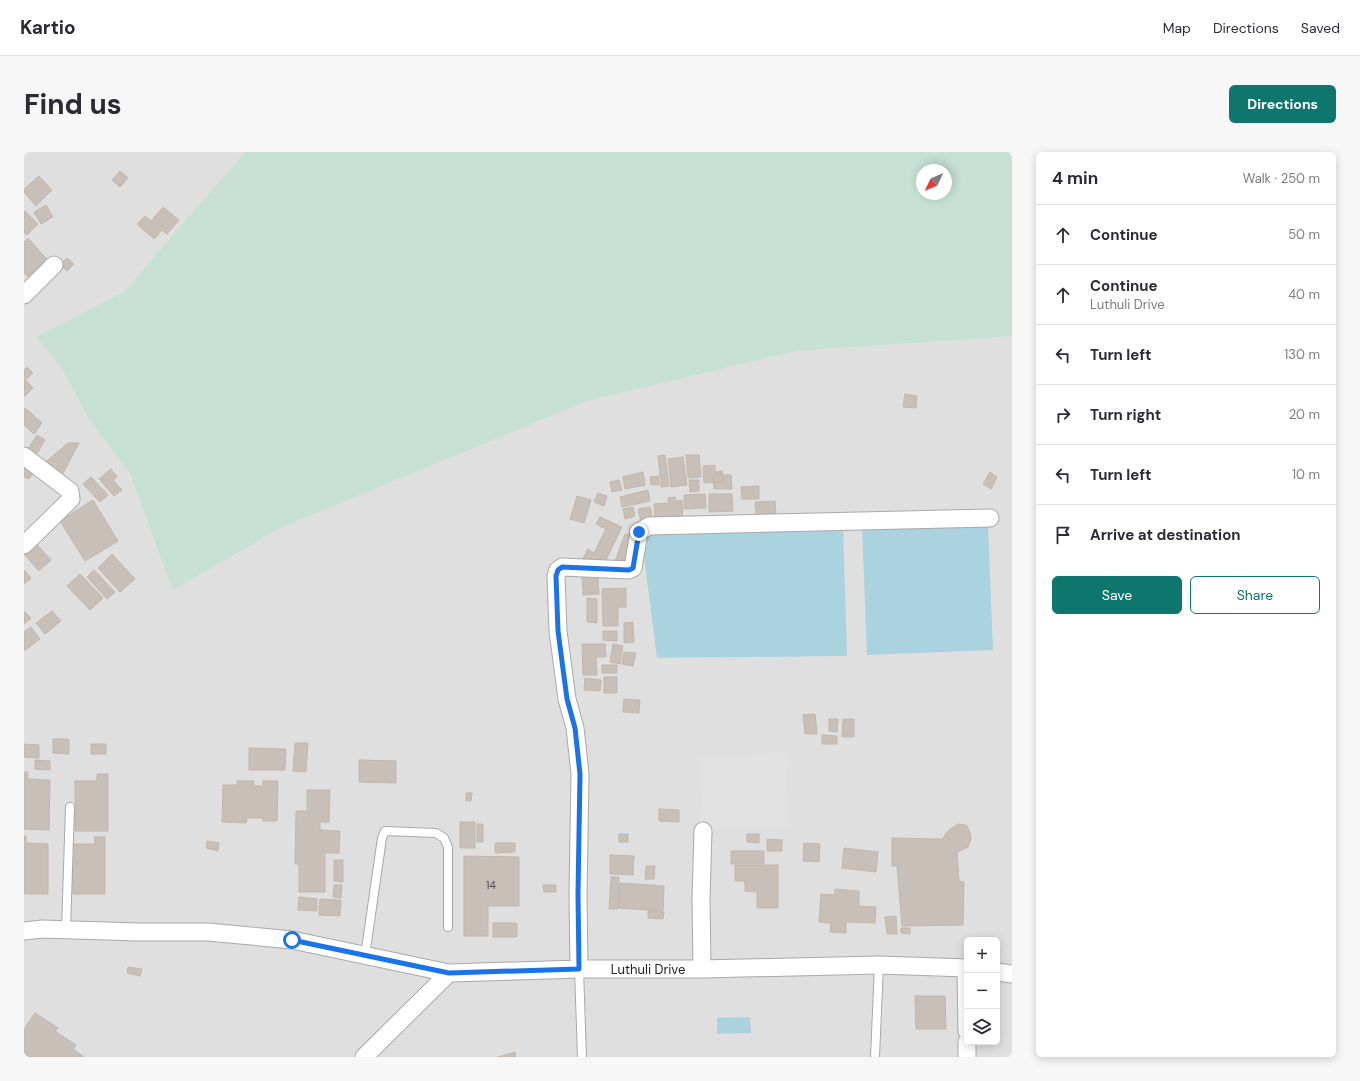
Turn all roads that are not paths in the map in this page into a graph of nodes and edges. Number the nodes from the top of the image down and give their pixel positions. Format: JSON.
{"nodes":[{"id":1,"x":54,"y":265,"type":"dead end"},
{"id":2,"x":24,"y":295,"type":"edge"},
{"id":3,"x":24,"y":456,"type":"edge"},
{"id":4,"x":990,"y":518,"type":"dead end"},
{"id":5,"x":24,"y":545,"type":"edge"},
{"id":6,"x":70,"y":807,"type":"dead end"},
{"id":7,"x":703,"y":831,"type":"dead end"},
{"id":8,"x":448,"y":927,"type":"dead end"},
{"id":9,"x":66,"y":930,"type":"junction"},
{"id":10,"x":24,"y":931,"type":"edge"},
{"id":11,"x":365,"y":956,"type":"junction"},
{"id":12,"x":879,"y":965,"type":"junction"},
{"id":13,"x":964,"y":968,"type":"edge"},
{"id":14,"x":579,"y":969,"type":"junction"},
{"id":15,"x":702,"y":969,"type":"junction"},
{"id":16,"x":1000,"y":972,"type":"edge"},
{"id":17,"x":449,"y":973,"type":"junction"},
{"id":18,"x":967,"y":973,"type":"edge"},
{"id":19,"x":1012,"y":974,"type":"edge"},
{"id":20,"x":967,"y":1009,"type":"edge"},
{"id":21,"x":967,"y":1045,"type":"edge"},
{"id":22,"x":364,"y":1057,"type":"edge"},
{"id":23,"x":582,"y":1057,"type":"edge"},
{"id":24,"x":875,"y":1057,"type":"edge"},
{"id":25,"x":967,"y":1057,"type":"edge"}],
"edges":[{"from":1,"to":2,"type":"street"},
{"from":3,"to":5,"type":"street"},
{"from":4,"to":14,"type":"street"},
{"from":6,"to":9,"type":"lane"},
{"from":7,"to":15,"type":"street"},
{"from":8,"to":11,"type":"lane"},
{"from":9,"to":10,"type":"street","name":"Luthuli Drive"},
{"from":9,"to":11,"type":"street","name":"Luthuli Drive"},
{"from":11,"to":17,"type":"street","name":"Luthuli Drive"},
{"from":12,"to":13,"type":"street","name":"Luthuli Drive"},
{"from":12,"to":15,"type":"street","name":"Luthuli Drive"},
{"from":12,"to":24,"type":"lane"},
{"from":14,"to":15,"type":"street","name":"Luthuli Drive"},
{"from":14,"to":17,"type":"street","name":"Luthuli Drive"},
{"from":14,"to":23,"type":"lane"},
{"from":16,"to":19,"type":"street"},
{"from":17,"to":22,"type":"street"},
{"from":18,"to":20,"type":"street"},
{"from":21,"to":25,"type":"street"}]}
